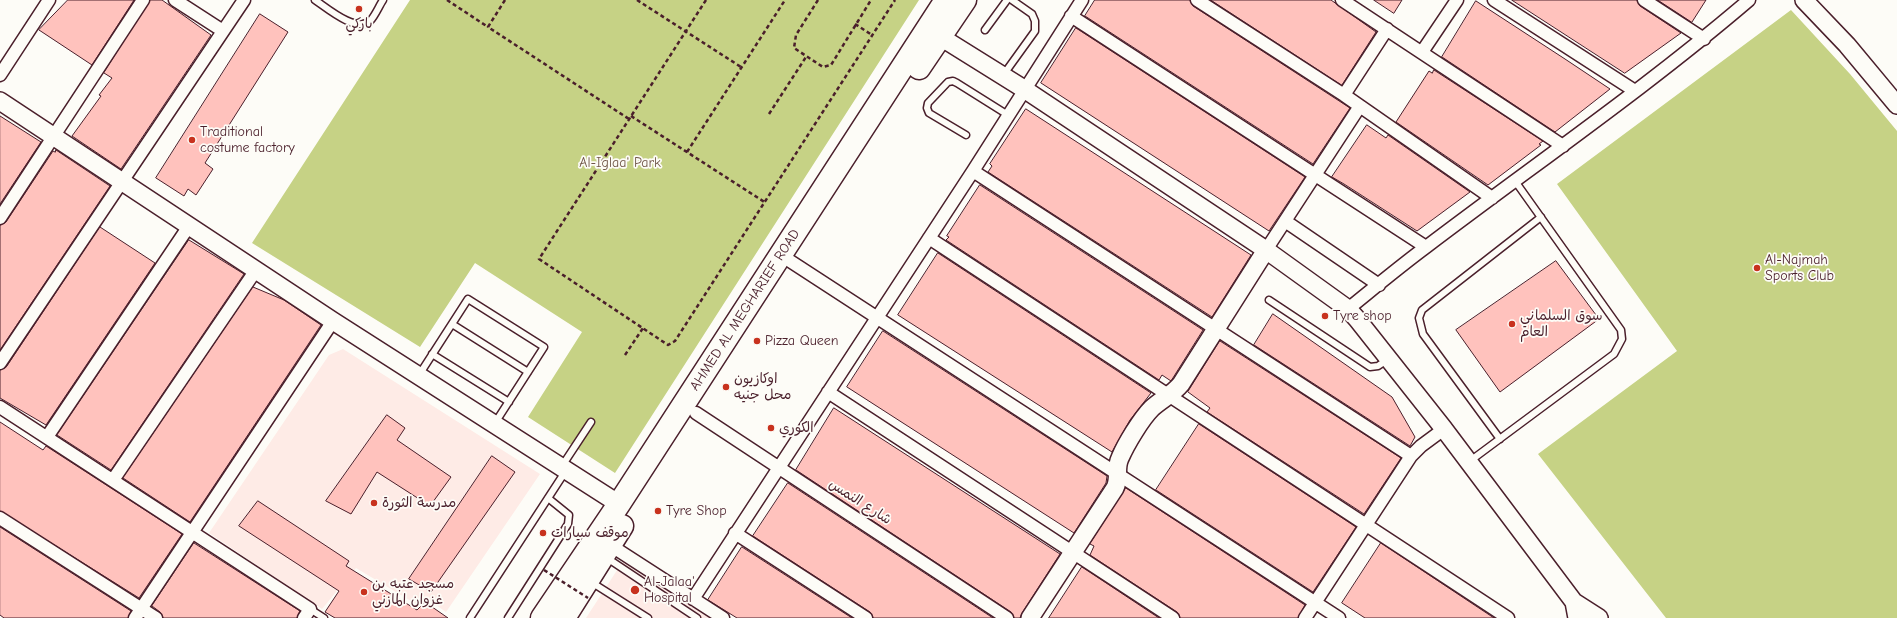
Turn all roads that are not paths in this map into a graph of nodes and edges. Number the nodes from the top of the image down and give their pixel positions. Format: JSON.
{"nodes":[{"id":1,"x":49,"y":0,"type":"edge"},
{"id":2,"x":143,"y":0,"type":"edge"},
{"id":3,"x":244,"y":0,"type":"edge"},
{"id":4,"x":315,"y":0,"type":"edge"},
{"id":5,"x":383,"y":0,"type":"edge"},
{"id":6,"x":946,"y":0,"type":"edge"},
{"id":7,"x":965,"y":0,"type":"edge"},
{"id":8,"x":1007,"y":0,"type":"edge"},
{"id":9,"x":1012,"y":0,"type":"edge"},
{"id":10,"x":1082,"y":0,"type":"edge"},
{"id":11,"x":1197,"y":0,"type":"edge"},
{"id":12,"x":1342,"y":0,"type":"edge"},
{"id":13,"x":1457,"y":0,"type":"edge"},
{"id":14,"x":1494,"y":0,"type":"edge"},
{"id":15,"x":1644,"y":0,"type":"edge"},
{"id":16,"x":1749,"y":0,"type":"edge"},
{"id":17,"x":1804,"y":0,"type":"edge"},
{"id":18,"x":179,"y":1,"type":"edge"},
{"id":19,"x":1071,"y":16,"type":"junction"},
{"id":20,"x":1387,"y":29,"type":"junction"},
{"id":21,"x":985,"y":30,"type":"dead end"},
{"id":22,"x":223,"y":31,"type":"junction"},
{"id":23,"x":934,"y":33,"type":"junction"},
{"id":24,"x":1704,"y":38,"type":"junction"},
{"id":25,"x":1422,"y":52,"type":"junction"},
{"id":26,"x":0,"y":75,"type":"edge"},
{"id":27,"x":1003,"y":75,"type":"junction"},
{"id":28,"x":1024,"y":89,"type":"junction"},
{"id":29,"x":1635,"y":91,"type":"junction"},
{"id":30,"x":1344,"y":96,"type":"junction"},
{"id":31,"x":0,"y":102,"type":"edge"},
{"id":32,"x":1897,"y":105,"type":"edge"},
{"id":33,"x":1360,"y":106,"type":"junction"},
{"id":34,"x":1008,"y":115,"type":"junction"},
{"id":35,"x":966,"y":136,"type":"dead end"},
{"id":36,"x":55,"y":137,"type":"junction"},
{"id":37,"x":1563,"y":146,"type":"junction"},
{"id":38,"x":973,"y":171,"type":"junction"},
{"id":39,"x":1315,"y":175,"type":"junction"},
{"id":40,"x":1515,"y":181,"type":"junction"},
{"id":41,"x":122,"y":182,"type":"junction"},
{"id":42,"x":1492,"y":198,"type":"junction"},
{"id":43,"x":0,"y":218,"type":"edge"},
{"id":44,"x":1541,"y":218,"type":"junction"},
{"id":45,"x":1286,"y":221,"type":"junction"},
{"id":46,"x":189,"y":226,"type":"junction"},
{"id":47,"x":930,"y":238,"type":"junction"},
{"id":48,"x":1426,"y":247,"type":"junction"},
{"id":49,"x":1266,"y":250,"type":"junction"},
{"id":50,"x":790,"y":261,"type":"junction"},
{"id":51,"x":256,"y":270,"type":"junction"},
{"id":52,"x":1378,"y":285,"type":"junction"},
{"id":53,"x":1269,"y":300,"type":"dead end"},
{"id":54,"x":1348,"y":309,"type":"junction"},
{"id":55,"x":878,"y":316,"type":"junction"},
{"id":56,"x":333,"y":321,"type":"junction"},
{"id":57,"x":452,"y":324,"type":"junction"},
{"id":58,"x":1215,"y":328,"type":"junction"},
{"id":59,"x":432,"y":354,"type":"junction"},
{"id":60,"x":1389,"y":360,"type":"junction"},
{"id":61,"x":0,"y":362,"type":"edge"},
{"id":62,"x":528,"y":372,"type":"junction"},
{"id":63,"x":418,"y":376,"type":"junction"},
{"id":64,"x":828,"y":392,"type":"junction"},
{"id":65,"x":1170,"y":395,"type":"junction"},
{"id":66,"x":509,"y":402,"type":"junction"},
{"id":67,"x":0,"y":407,"type":"edge"},
{"id":68,"x":696,"y":413,"type":"junction"},
{"id":69,"x":591,"y":422,"type":"dead end"},
{"id":70,"x":494,"y":425,"type":"junction"},
{"id":71,"x":1444,"y":429,"type":"junction"},
{"id":72,"x":47,"y":437,"type":"junction"},
{"id":73,"x":1500,"y":439,"type":"junction"},
{"id":74,"x":1411,"y":456,"type":"junction"},
{"id":75,"x":1468,"y":462,"type":"junction"},
{"id":76,"x":779,"y":467,"type":"junction"},
{"id":77,"x":564,"y":469,"type":"junction"},
{"id":78,"x":1119,"y":475,"type":"junction"},
{"id":79,"x":113,"y":480,"type":"junction"},
{"id":80,"x":548,"y":498,"type":"junction"},
{"id":81,"x":620,"y":504,"type":"junction"},
{"id":82,"x":0,"y":518,"type":"edge"},
{"id":83,"x":1366,"y":524,"type":"junction"},
{"id":84,"x":192,"y":530,"type":"junction"},
{"id":85,"x":736,"y":533,"type":"junction"},
{"id":86,"x":607,"y":550,"type":"junction"},
{"id":87,"x":1072,"y":552,"type":"junction"},
{"id":88,"x":588,"y":589,"type":"junction"},
{"id":89,"x":693,"y":599,"type":"junction"},
{"id":90,"x":1315,"y":602,"type":"junction"},
{"id":91,"x":1575,"y":610,"type":"edge"},
{"id":92,"x":138,"y":613,"type":"edge"},
{"id":93,"x":307,"y":613,"type":"edge"},
{"id":94,"x":1594,"y":617,"type":"edge"},
{"id":95,"x":156,"y":618,"type":"edge"},
{"id":96,"x":324,"y":618,"type":"edge"},
{"id":97,"x":470,"y":618,"type":"edge"},
{"id":98,"x":508,"y":618,"type":"edge"},
{"id":99,"x":542,"y":618,"type":"edge"},
{"id":100,"x":564,"y":618,"type":"edge"},
{"id":101,"x":648,"y":618,"type":"edge"},
{"id":102,"x":697,"y":618,"type":"edge"},
{"id":103,"x":723,"y":618,"type":"edge"},
{"id":104,"x":866,"y":618,"type":"edge"},
{"id":105,"x":1007,"y":618,"type":"edge"},
{"id":106,"x":1030,"y":618,"type":"edge"},
{"id":107,"x":1173,"y":618,"type":"edge"},
{"id":108,"x":1305,"y":618,"type":"edge"},
{"id":109,"x":1339,"y":618,"type":"edge"},
{"id":110,"x":1508,"y":618,"type":"edge"}],
"edges":[{"from":1,"to":26,"type":"street"},
{"from":2,"to":36,"type":"street"},
{"from":3,"to":22,"type":"street"},
{"from":4,"to":5,"type":"lane"},
{"from":6,"to":23,"type":"highway","name":"AHMED AL MEGHARIEF ROAD"},
{"from":7,"to":23,"type":"highway","name":"AHMED AL MEGHARIEF ROAD"},
{"from":8,"to":21,"type":"lane"},
{"from":9,"to":27,"type":"lane"},
{"from":10,"to":19,"type":"street"},
{"from":11,"to":30,"type":"street"},
{"from":12,"to":20,"type":"street"},
{"from":13,"to":25,"type":"street"},
{"from":14,"to":29,"type":"street"},
{"from":15,"to":24,"type":"street"},
{"from":16,"to":24,"type":"street"},
{"from":17,"to":32,"type":"street"},
{"from":18,"to":22,"type":"street"},
{"from":19,"to":28,"type":"street"},
{"from":19,"to":39,"type":"street"},
{"from":20,"to":25,"type":"street"},
{"from":20,"to":30,"type":"street"},
{"from":22,"to":41,"type":"street"},
{"from":23,"to":27,"type":"street"},
{"from":23,"to":50,"type":"highway","name":"AHMED AL MEGHARIEF ROAD"},
{"from":23,"to":81,"type":"highway","name":"AHMED AL MEGHARIEF ROAD"},
{"from":24,"to":29,"type":"street"},
{"from":25,"to":37,"type":"street"},
{"from":27,"to":28,"type":"street"},
{"from":28,"to":34,"type":"street"},
{"from":28,"to":49,"type":"street"},
{"from":29,"to":37,"type":"street"},
{"from":30,"to":33,"type":"street"},
{"from":31,"to":36,"type":"street"},
{"from":33,"to":39,"type":"street"},
{"from":33,"to":42,"type":"street"},
{"from":34,"to":35,"type":"lane"},
{"from":34,"to":38,"type":"street"},
{"from":36,"to":41,"type":"street"},
{"from":36,"to":43,"type":"street"},
{"from":37,"to":40,"type":"street"},
{"from":38,"to":47,"type":"street"},
{"from":38,"to":58,"type":"street"},
{"from":39,"to":45,"type":"street"},
{"from":39,"to":48,"type":"street"},
{"from":40,"to":42,"type":"street"},
{"from":40,"to":44,"type":"lane"},
{"from":41,"to":46,"type":"street"},
{"from":41,"to":61,"type":"street"},
{"from":42,"to":48,"type":"street"},
{"from":44,"to":73,"type":"lane"},
{"from":44,"to":73,"type":"lane"},
{"from":45,"to":49,"type":"street"},
{"from":45,"to":52,"type":"street"},
{"from":46,"to":51,"type":"street"},
{"from":46,"to":72,"type":"street"},
{"from":47,"to":55,"type":"street"},
{"from":47,"to":65,"type":"street"},
{"from":48,"to":52,"type":"street"},
{"from":49,"to":54,"type":"street"},
{"from":49,"to":58,"type":"street"},
{"from":50,"to":55,"type":"street"},
{"from":50,"to":68,"type":"highway","name":"AHMED AL MEGHARIEF ROAD"},
{"from":51,"to":56,"type":"street"},
{"from":51,"to":79,"type":"street"},
{"from":52,"to":54,"type":"street"},
{"from":53,"to":60,"type":"lane"},
{"from":54,"to":60,"type":"street"},
{"from":55,"to":64,"type":"street"},
{"from":55,"to":78,"type":"street"},
{"from":56,"to":63,"type":"street"},
{"from":56,"to":84,"type":"street"},
{"from":57,"to":59,"type":"lane"},
{"from":57,"to":62,"type":"lane"},
{"from":57,"to":62,"type":"lane"},
{"from":58,"to":65,"type":"street"},
{"from":58,"to":74,"type":"street"},
{"from":59,"to":63,"type":"lane"},
{"from":59,"to":66,"type":"lane"},
{"from":60,"to":71,"type":"street"},
{"from":62,"to":66,"type":"lane"},
{"from":63,"to":70,"type":"street"},
{"from":64,"to":76,"type":"street"},
{"from":64,"to":87,"type":"street"},
{"from":65,"to":78,"type":"street"},
{"from":65,"to":83,"type":"street"},
{"from":66,"to":70,"type":"lane"},
{"from":67,"to":72,"type":"street"},
{"from":68,"to":76,"type":"street","name":"شارع النمس"},
{"from":68,"to":86,"type":"highway","name":"AHMED AL MEGHARIEF ROAD"},
{"from":69,"to":77,"type":"lane"},
{"from":70,"to":77,"type":"street"},
{"from":71,"to":74,"type":"street"},
{"from":71,"to":75,"type":"street"},
{"from":72,"to":79,"type":"street"},
{"from":73,"to":75,"type":"lane"},
{"from":74,"to":83,"type":"street"},
{"from":75,"to":91,"type":"street"},
{"from":76,"to":85,"type":"street"},
{"from":76,"to":105,"type":"street","name":"شارع النمس"},
{"from":77,"to":80,"type":"lane"},
{"from":77,"to":81,"type":"street"},
{"from":78,"to":87,"type":"street"},
{"from":78,"to":90,"type":"street"},
{"from":79,"to":84,"type":"street"},
{"from":80,"to":97,"type":"lane"},
{"from":80,"to":98,"type":"lane"},
{"from":81,"to":99,"type":"highway","name":"AHMED AL MEGHARIEF ROAD"},
{"from":82,"to":92,"type":"street"},
{"from":83,"to":90,"type":"street"},
{"from":83,"to":110,"type":"street"},
{"from":84,"to":92,"type":"street"},
{"from":84,"to":93,"type":"street"},
{"from":85,"to":89,"type":"street"},
{"from":85,"to":104,"type":"street"},
{"from":86,"to":88,"type":"highway","name":"AHMED AL MEGHARIEF ROAD"},
{"from":86,"to":89,"type":"street"},
{"from":86,"to":102,"type":"lane"},
{"from":87,"to":106,"type":"street"},
{"from":87,"to":107,"type":"street"},
{"from":88,"to":100,"type":"highway","name":"AHMED AL MEGHARIEF ROAD"},
{"from":88,"to":101,"type":"lane"},
{"from":89,"to":103,"type":"street"},
{"from":90,"to":108,"type":"street"},
{"from":90,"to":109,"type":"street"},
{"from":91,"to":94,"type":"street"},
{"from":92,"to":95,"type":"street"},
{"from":93,"to":96,"type":"lane"}]}
